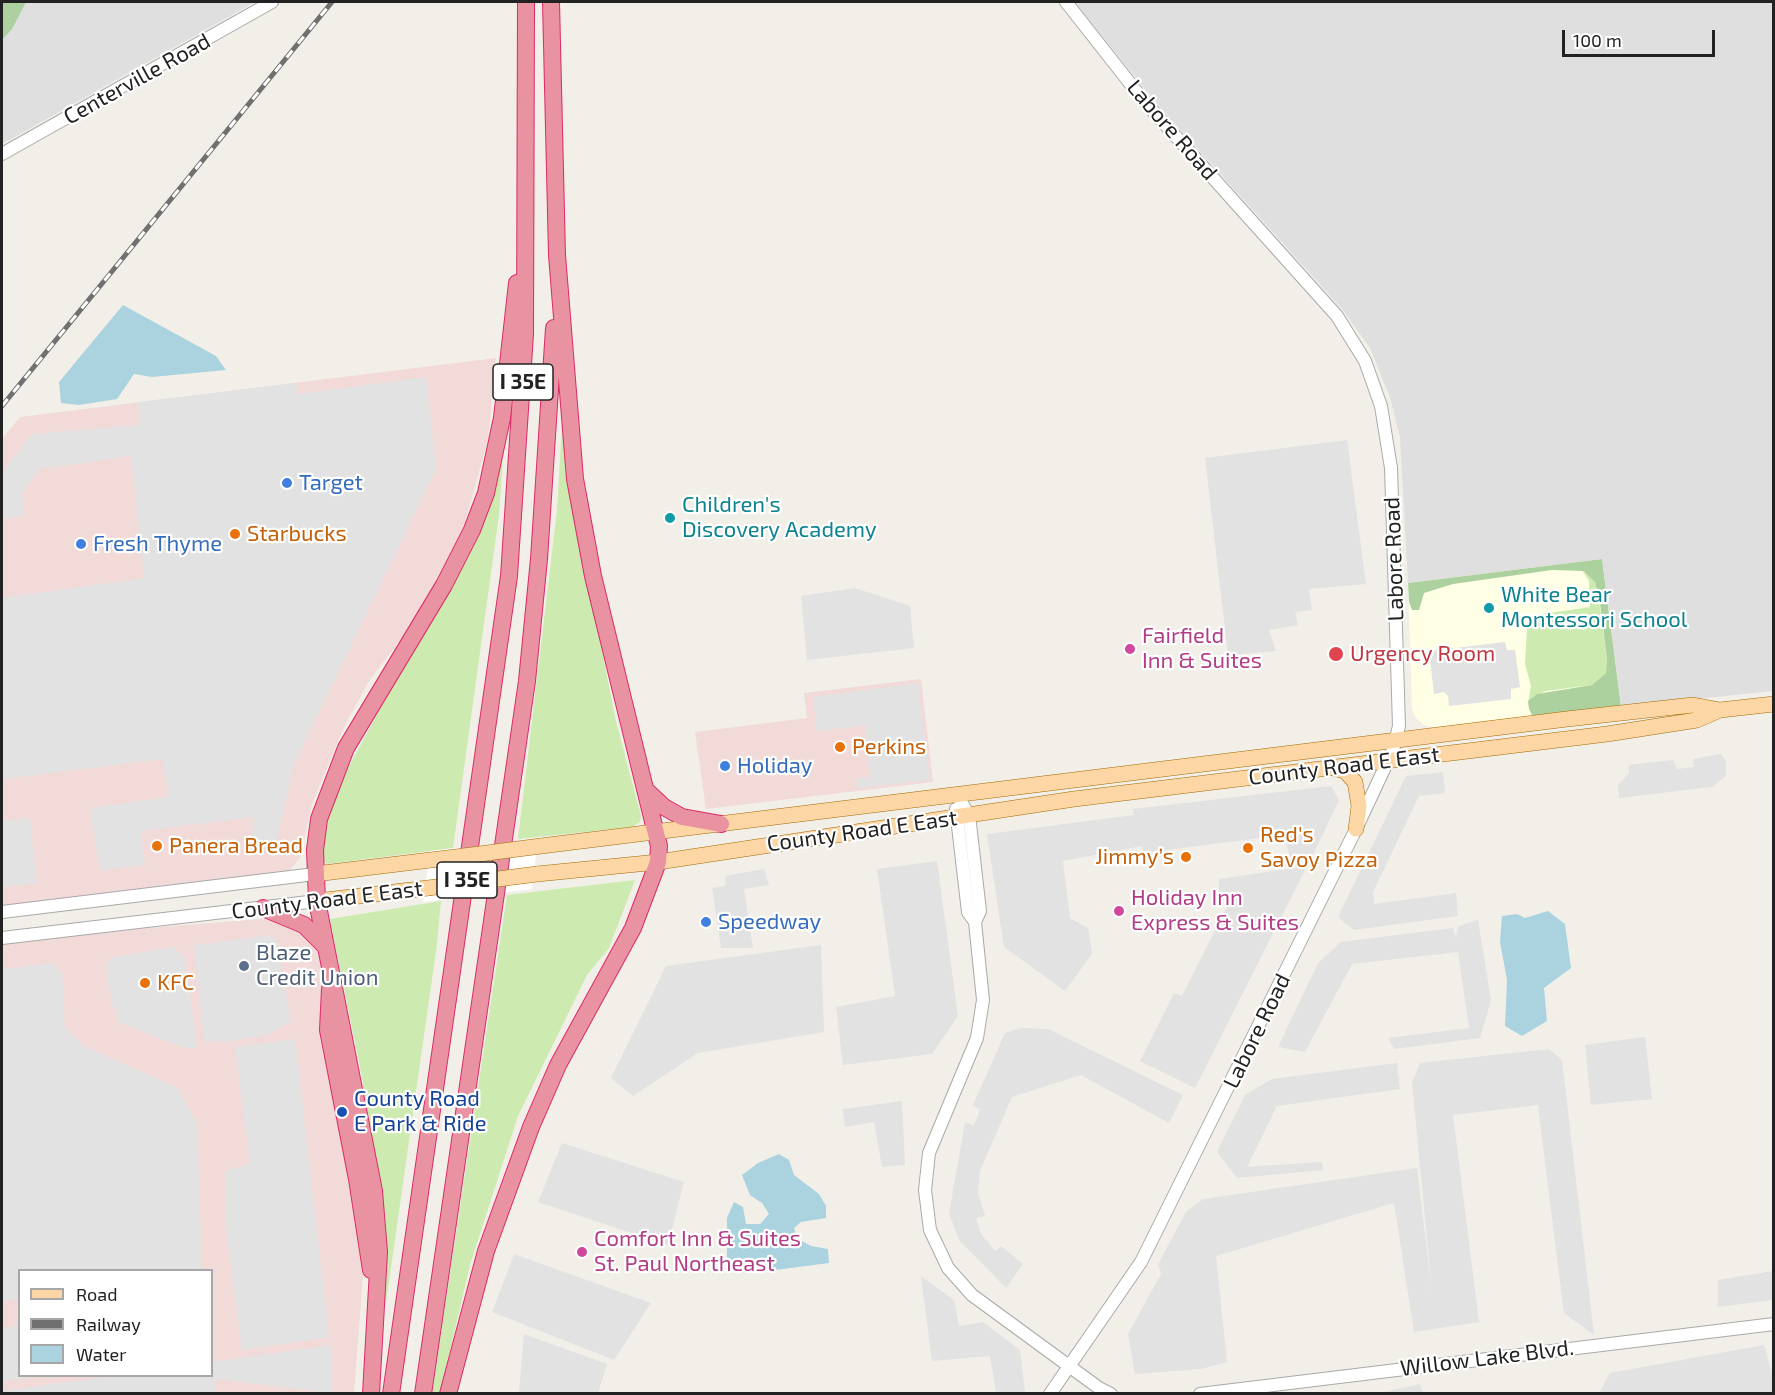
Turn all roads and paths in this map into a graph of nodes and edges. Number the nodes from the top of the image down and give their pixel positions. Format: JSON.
{"nodes":[{"id":1,"x":272,"y":2,"type":"edge"},
{"id":2,"x":526,"y":2,"type":"edge"},
{"id":3,"x":551,"y":2,"type":"edge"},
{"id":4,"x":1066,"y":2,"type":"edge"},
{"id":5,"x":2,"y":154,"type":"edge"},
{"id":6,"x":527,"y":187,"type":"junction"},
{"id":7,"x":557,"y":255,"type":"junction"},
{"id":8,"x":1773,"y":704,"type":"edge"},
{"id":9,"x":1720,"y":710,"type":"junction"},
{"id":10,"x":1397,"y":739,"type":"junction"},
{"id":11,"x":1388,"y":760,"type":"junction"},
{"id":12,"x":1327,"y":768,"type":"junction"},
{"id":13,"x":648,"y":792,"type":"junction"},
{"id":14,"x":957,"y":795,"type":"junction"},
{"id":15,"x":962,"y":816,"type":"junction"},
{"id":16,"x":721,"y":824,"type":"junction"},
{"id":17,"x":1356,"y":830,"type":"junction"},
{"id":18,"x":658,"y":832,"type":"junction"},
{"id":19,"x":658,"y":862,"type":"junction"},
{"id":20,"x":315,"y":874,"type":"junction"},
{"id":21,"x":317,"y":901,"type":"junction"},
{"id":22,"x":264,"y":908,"type":"junction"},
{"id":23,"x":2,"y":912,"type":"edge"},
{"id":24,"x":2,"y":938,"type":"edge"},
{"id":25,"x":327,"y":951,"type":"junction"},
{"id":26,"x":1773,"y":1324,"type":"edge"},
{"id":27,"x":1070,"y":1367,"type":"junction"},
{"id":28,"x":371,"y":1394,"type":"edge"},
{"id":29,"x":391,"y":1394,"type":"edge"},
{"id":30,"x":423,"y":1394,"type":"edge"},
{"id":31,"x":448,"y":1394,"type":"edge"},
{"id":32,"x":1050,"y":1394,"type":"edge"},
{"id":33,"x":1112,"y":1394,"type":"edge"},
{"id":34,"x":1200,"y":1394,"type":"edge"}],
"edges":[{"from":1,"to":5,"type":"street","name":"Centerville Road"},
{"from":2,"to":6,"type":"highway","number":"I 35E"},
{"from":3,"to":7,"type":"highway","number":"I 35E"},
{"from":4,"to":10,"type":"street","name":"Labore Road"},
{"from":6,"to":20,"type":"highway"},
{"from":6,"to":29,"type":"highway","number":"I 35E"},
{"from":7,"to":13,"type":"highway"},
{"from":7,"to":30,"type":"highway","number":"I 35E"},
{"from":8,"to":9,"type":"main road","name":"County Road E East"},
{"from":9,"to":10,"type":"main road","name":"County Road E East"},
{"from":9,"to":11,"type":"main road","name":"County Road E East"},
{"from":10,"to":11,"type":"street","name":"Labore Road"},
{"from":10,"to":14,"type":"main road","name":"County Road E East"},
{"from":11,"to":12,"type":"main road","name":"County Road E East"},
{"from":11,"to":17,"type":"street","name":"Labore Road"},
{"from":12,"to":15,"type":"main road","name":"County Road E East"},
{"from":12,"to":17,"type":"main road"},
{"from":13,"to":16,"type":"highway"},
{"from":13,"to":18,"type":"highway"},
{"from":14,"to":15,"type":"street"},
{"from":14,"to":16,"type":"main road","name":"County Road E East"},
{"from":15,"to":19,"type":"main road","name":"County Road E East"},
{"from":15,"to":27,"type":"street"},
{"from":16,"to":18,"type":"main road","name":"County Road E East"},
{"from":17,"to":27,"type":"street","name":"Labore Road"},
{"from":18,"to":19,"type":"highway"},
{"from":18,"to":20,"type":"main road","name":"County Road E East","bridge":true},
{"from":19,"to":21,"type":"main road","name":"County Road E East","bridge":true},
{"from":19,"to":31,"type":"highway"},
{"from":20,"to":21,"type":"highway"},
{"from":20,"to":23,"type":"street","name":"County Road E East"},
{"from":21,"to":22,"type":"street","name":"County Road E East"},
{"from":21,"to":25,"type":"highway"},
{"from":22,"to":24,"type":"street","name":"County Road E East"},
{"from":22,"to":25,"type":"highway"},
{"from":25,"to":28,"type":"highway"},
{"from":26,"to":34,"type":"street","name":"Willow Lake Blvd."},
{"from":27,"to":32,"type":"street","name":"Labore Road"},
{"from":27,"to":33,"type":"street"}]}
